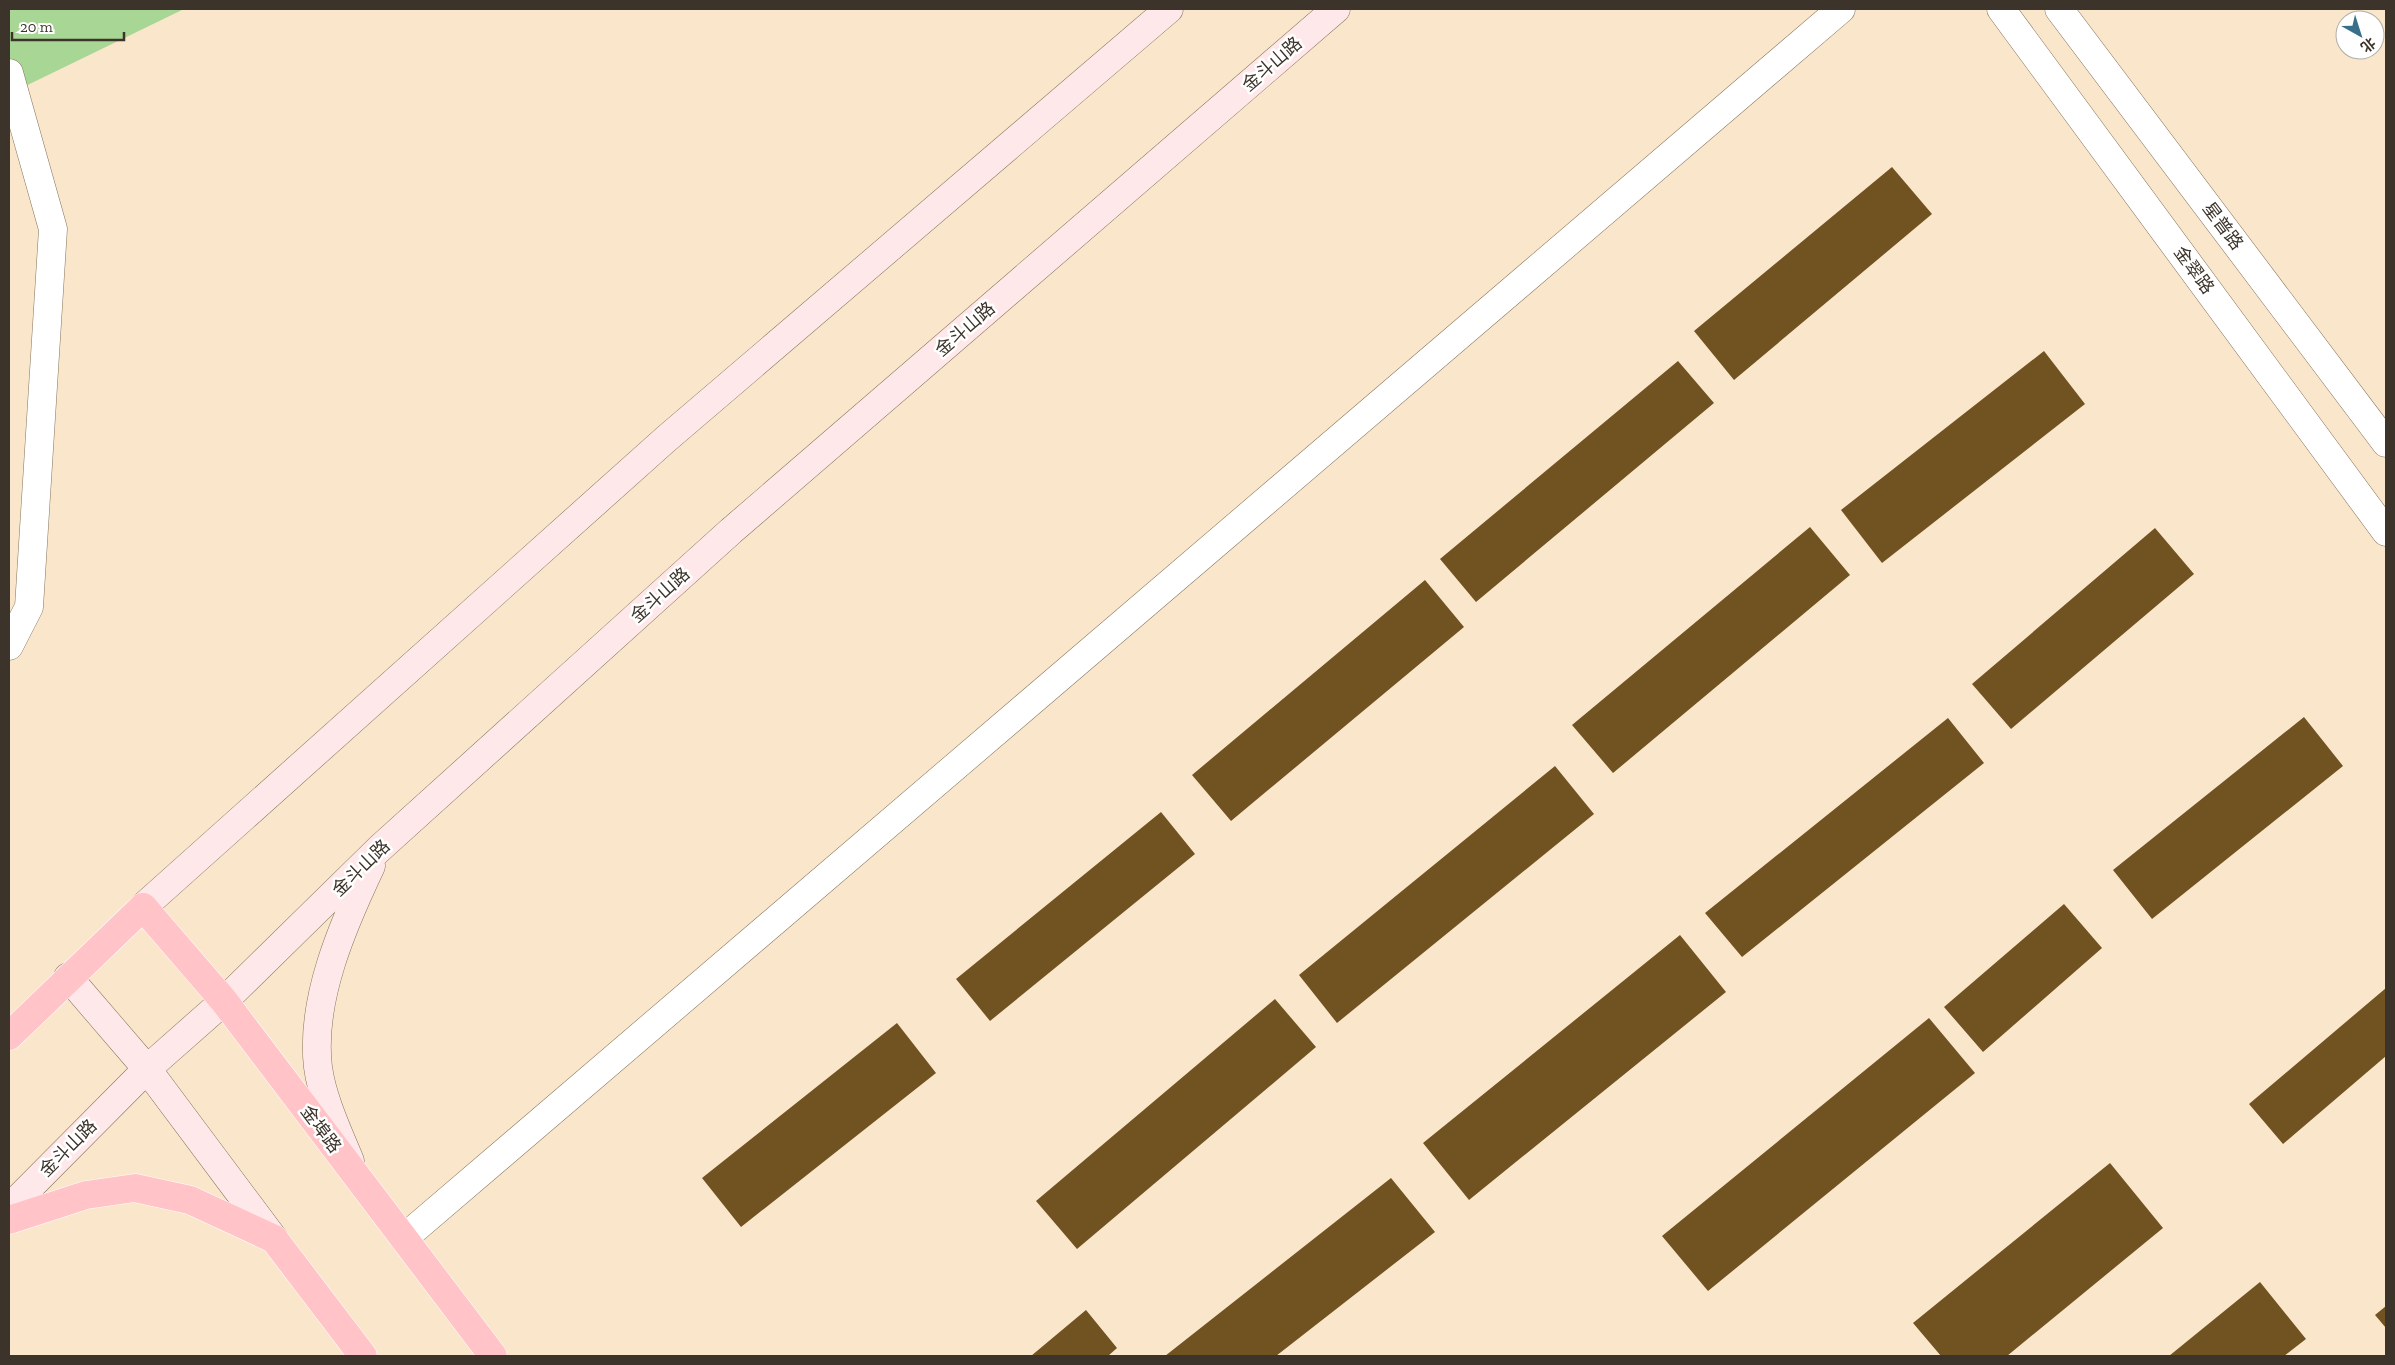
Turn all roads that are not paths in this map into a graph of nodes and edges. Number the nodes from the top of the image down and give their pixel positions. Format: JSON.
{"nodes":[{"id":1,"x":1169,"y":9,"type":"edge"},
{"id":2,"x":1336,"y":9,"type":"edge"},
{"id":3,"x":1841,"y":9,"type":"edge"},
{"id":4,"x":2001,"y":9,"type":"edge"},
{"id":5,"x":2059,"y":9,"type":"edge"},
{"id":6,"x":9,"y":73,"type":"edge"},
{"id":7,"x":2386,"y":443,"type":"edge"},
{"id":8,"x":2386,"y":532,"type":"edge"},
{"id":9,"x":9,"y":646,"type":"edge"},
{"id":10,"x":379,"y":849,"type":"junction"},
{"id":11,"x":143,"y":907,"type":"junction"},
{"id":12,"x":68,"y":977,"type":"junction"},
{"id":13,"x":224,"y":1001,"type":"junction"},
{"id":14,"x":9,"y":1036,"type":"edge"},
{"id":15,"x":147,"y":1069,"type":"junction"},
{"id":16,"x":356,"y":1176,"type":"junction"},
{"id":17,"x":9,"y":1208,"type":"edge"},
{"id":18,"x":9,"y":1220,"type":"edge"},
{"id":19,"x":274,"y":1238,"type":"junction"},
{"id":20,"x":404,"y":1238,"type":"junction"},
{"id":21,"x":363,"y":1356,"type":"edge"},
{"id":22,"x":493,"y":1356,"type":"edge"}],
"edges":[{"from":1,"to":11,"type":"main road"},
{"from":2,"to":10,"type":"main road","name":"金斗山路"},
{"from":3,"to":20,"type":"street"},
{"from":4,"to":8,"type":"street","name":"金翠路"},
{"from":5,"to":7,"type":"street","name":"星普路"},
{"from":6,"to":9,"type":"street"},
{"from":10,"to":13,"type":"main road","name":"金斗山路"},
{"from":10,"to":16,"type":"main road"},
{"from":11,"to":12,"type":"highway"},
{"from":11,"to":13,"type":"highway","name":"金埠路"},
{"from":12,"to":14,"type":"highway"},
{"from":12,"to":15,"type":"main road"},
{"from":13,"to":15,"type":"main road","name":"金斗山路"},
{"from":13,"to":16,"type":"highway","name":"金埠路"},
{"from":15,"to":17,"type":"main road","name":"金斗山路"},
{"from":15,"to":19,"type":"main road"},
{"from":16,"to":20,"type":"highway","name":"金埠路"},
{"from":18,"to":19,"type":"highway"},
{"from":19,"to":21,"type":"highway"},
{"from":20,"to":22,"type":"highway","name":"金埠路"}]}
